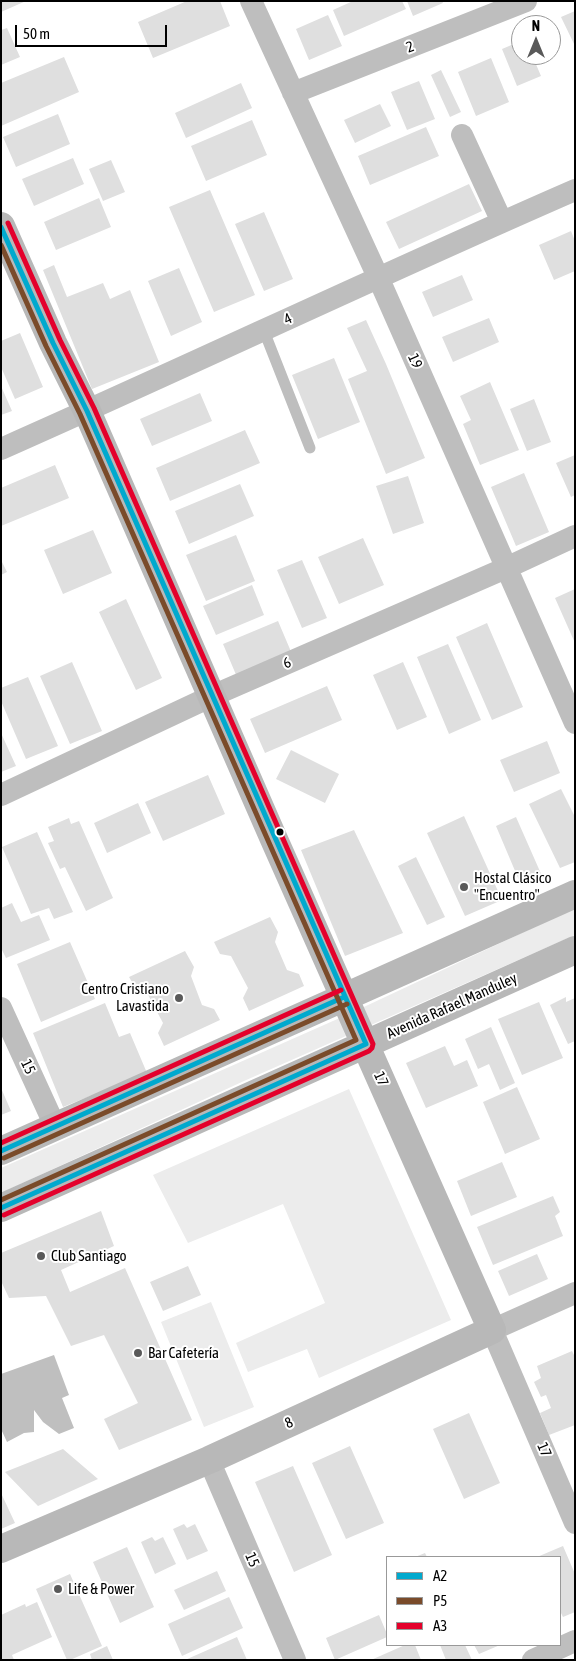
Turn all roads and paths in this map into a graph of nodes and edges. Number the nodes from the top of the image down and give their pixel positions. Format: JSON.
{"nodes":[{"id":1,"x":251,"y":1,"type":"edge"},
{"id":2,"x":526,"y":1,"type":"edge"},
{"id":3,"x":293,"y":93,"type":"junction"},
{"id":4,"x":462,"y":135,"type":"dead end"},
{"id":5,"x":575,"y":190,"type":"edge"},
{"id":6,"x":502,"y":222,"type":"junction"},
{"id":7,"x":1,"y":226,"type":"edge"},
{"id":8,"x":378,"y":277,"type":"junction"},
{"id":9,"x":264,"y":331,"type":"junction"},
{"id":10,"x":87,"y":411,"type":"junction"},
{"id":11,"x":310,"y":448,"type":"dead end"},
{"id":12,"x":1,"y":449,"type":"edge"},
{"id":13,"x":575,"y":536,"type":"edge"},
{"id":14,"x":506,"y":568,"type":"junction"},
{"id":15,"x":212,"y":696,"type":"junction"},
{"id":16,"x":575,"y":723,"type":"edge"},
{"id":17,"x":1,"y":795,"type":"edge"},
{"id":18,"x":575,"y":894,"type":"edge"},
{"id":19,"x":575,"y":950,"type":"edge"},
{"id":20,"x":344,"y":997,"type":"junction"},
{"id":21,"x":1,"y":1008,"type":"edge"},
{"id":22,"x":366,"y":1044,"type":"junction"},
{"id":23,"x":55,"y":1126,"type":"junction"},
{"id":24,"x":1,"y":1151,"type":"edge"},
{"id":25,"x":1,"y":1208,"type":"edge"},
{"id":26,"x":575,"y":1293,"type":"edge"},
{"id":27,"x":492,"y":1330,"type":"junction"},
{"id":28,"x":209,"y":1460,"type":"junction"},
{"id":29,"x":575,"y":1522,"type":"edge"},
{"id":30,"x":1,"y":1549,"type":"edge"},
{"id":31,"x":575,"y":1641,"type":"edge"},
{"id":32,"x":295,"y":1660,"type":"edge"},
{"id":33,"x":533,"y":1660,"type":"edge"}],
"edges":[{"from":1,"to":3,"type":"street","name":"19"},
{"from":2,"to":3,"type":"street","name":"2"},
{"from":3,"to":8,"type":"street","name":"19"},
{"from":4,"to":6,"type":"street"},
{"from":5,"to":6,"type":"street","name":"4"},
{"from":6,"to":8,"type":"street","name":"4"},
{"from":7,"to":10,"type":"street","name":"17"},
{"from":8,"to":9,"type":"street","name":"4"},
{"from":8,"to":14,"type":"street","name":"19"},
{"from":9,"to":10,"type":"street","name":"4"},
{"from":9,"to":11,"type":"lane"},
{"from":10,"to":12,"type":"street","name":"4"},
{"from":10,"to":15,"type":"street","name":"17"},
{"from":13,"to":14,"type":"street","name":"6"},
{"from":14,"to":15,"type":"street","name":"6"},
{"from":14,"to":16,"type":"street","name":"19"},
{"from":15,"to":17,"type":"street","name":"6"},
{"from":15,"to":20,"type":"street","name":"17"},
{"from":18,"to":20,"type":"street"},
{"from":19,"to":22,"type":"street","name":"Avenida Rafael Manduley"},
{"from":20,"to":22,"type":"street","name":"17"},
{"from":20,"to":23,"type":"street"},
{"from":21,"to":23,"type":"street","name":"15"},
{"from":22,"to":25,"type":"street","name":"Avenida Rafael Manduley"},
{"from":22,"to":27,"type":"street","name":"17"},
{"from":23,"to":24,"type":"street"},
{"from":26,"to":27,"type":"street","name":"8"},
{"from":27,"to":28,"type":"street","name":"8"},
{"from":27,"to":29,"type":"street","name":"17"},
{"from":28,"to":30,"type":"street","name":"8"},
{"from":28,"to":32,"type":"street","name":"15"},
{"from":31,"to":33,"type":"street"}]}
